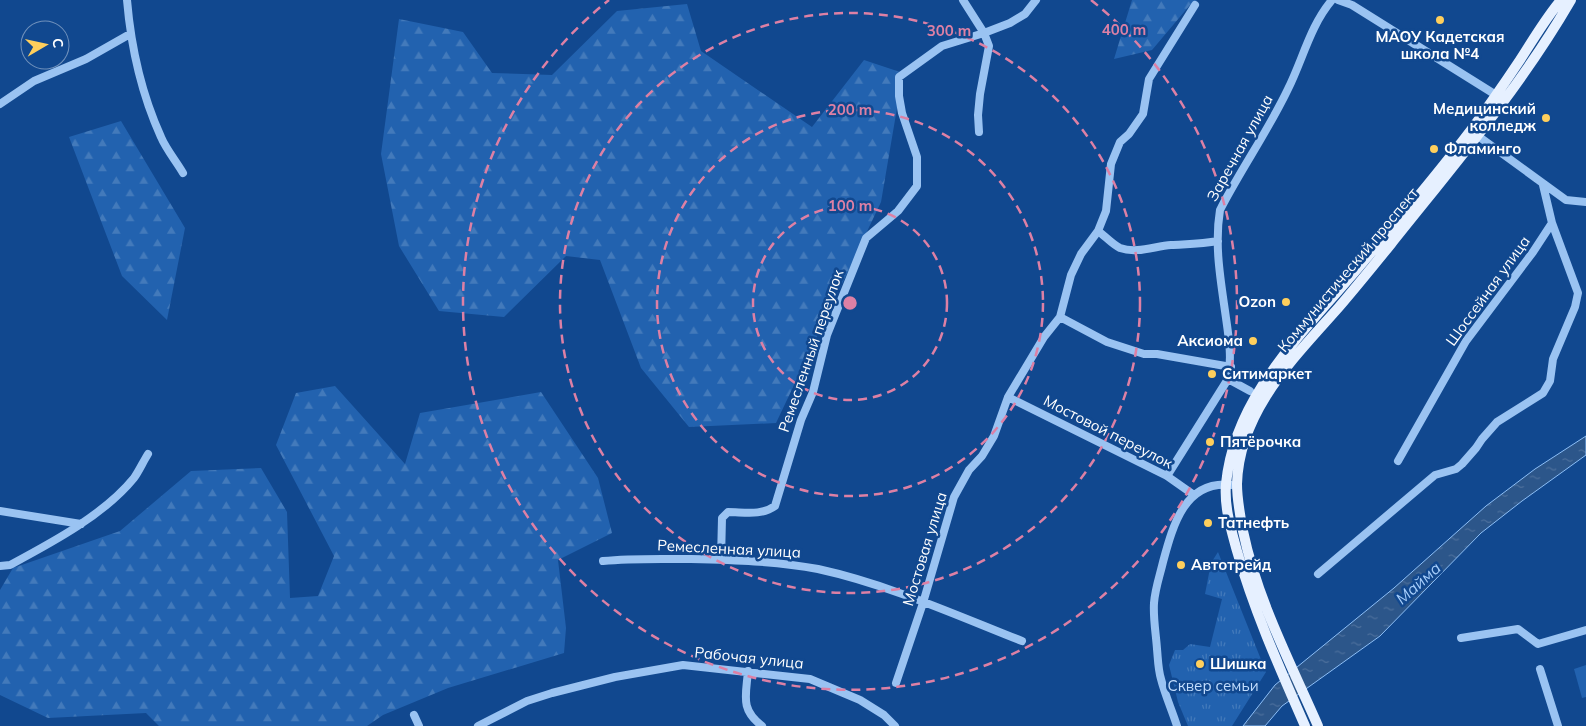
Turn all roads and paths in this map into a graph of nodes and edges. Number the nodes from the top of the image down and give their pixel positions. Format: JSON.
{"nodes":[{"id":1,"x":127,"y":0,"type":"edge"},
{"id":2,"x":963,"y":0,"type":"edge"},
{"id":3,"x":1036,"y":0,"type":"edge"},
{"id":4,"x":1332,"y":0,"type":"edge"},
{"id":5,"x":1338,"y":0,"type":"edge"},
{"id":6,"x":1561,"y":0,"type":"edge"},
{"id":7,"x":1571,"y":0,"type":"edge"},
{"id":8,"x":1354,"y":2,"type":"edge"},
{"id":9,"x":1195,"y":5,"type":"dead end"},
{"id":10,"x":984,"y":33,"type":"junction"},
{"id":11,"x":130,"y":34,"type":"junction"},
{"id":12,"x":1496,"y":95,"type":"junction"},
{"id":13,"x":0,"y":104,"type":"edge"},
{"id":14,"x":980,"y":132,"type":"dead end"},
{"id":15,"x":1478,"y":136,"type":"junction"},
{"id":16,"x":183,"y":173,"type":"dead end"},
{"id":17,"x":1543,"y":185,"type":"junction"},
{"id":18,"x":1586,"y":202,"type":"edge"},
{"id":19,"x":1552,"y":223,"type":"junction"},
{"id":20,"x":1098,"y":231,"type":"junction"},
{"id":21,"x":1218,"y":241,"type":"junction"},
{"id":22,"x":1060,"y":317,"type":"junction"},
{"id":23,"x":1231,"y":367,"type":"junction"},
{"id":24,"x":1228,"y":379,"type":"junction"},
{"id":25,"x":1250,"y":391,"type":"dead end"},
{"id":26,"x":1008,"y":397,"type":"junction"},
{"id":27,"x":148,"y":454,"type":"dead end"},
{"id":28,"x":1398,"y":461,"type":"dead end"},
{"id":29,"x":1166,"y":476,"type":"junction"},
{"id":30,"x":1232,"y":485,"type":"junction"},
{"id":31,"x":1194,"y":495,"type":"junction"},
{"id":32,"x":0,"y":511,"type":"edge"},
{"id":33,"x":80,"y":524,"type":"junction"},
{"id":34,"x":721,"y":560,"type":"junction"},
{"id":35,"x":603,"y":561,"type":"dead end"},
{"id":36,"x":0,"y":566,"type":"edge"},
{"id":37,"x":1318,"y":574,"type":"dead end"},
{"id":38,"x":923,"y":603,"type":"junction"},
{"id":39,"x":1586,"y":630,"type":"edge"},
{"id":40,"x":1461,"y":638,"type":"dead end"},
{"id":41,"x":1022,"y":641,"type":"dead end"},
{"id":42,"x":1540,"y":669,"type":"dead end"},
{"id":43,"x":748,"y":671,"type":"junction"},
{"id":44,"x":896,"y":683,"type":"dead end"},
{"id":45,"x":414,"y":715,"type":"dead end"},
{"id":46,"x":419,"y":726,"type":"edge"},
{"id":47,"x":478,"y":726,"type":"edge"},
{"id":48,"x":762,"y":726,"type":"edge"},
{"id":49,"x":895,"y":726,"type":"edge"},
{"id":50,"x":1177,"y":726,"type":"edge"},
{"id":51,"x":1305,"y":726,"type":"edge"},
{"id":52,"x":1318,"y":726,"type":"edge"},
{"id":53,"x":1558,"y":726,"type":"edge"}],
"edges":[{"from":1,"to":11,"type":"street"},
{"from":2,"to":10,"type":"street"},
{"from":3,"to":10,"type":"street"},
{"from":4,"to":21,"type":"street","name":"Заречная улица"},
{"from":5,"to":8,"type":"street"},
{"from":6,"to":12,"type":"main road","name":"Коммунистический проспект"},
{"from":7,"to":15,"type":"main road","name":"Коммунистический проспект"},
{"from":8,"to":12,"type":"street"},
{"from":9,"to":20,"type":"street","name":"Мостовая улица"},
{"from":10,"to":14,"type":"street"},
{"from":10,"to":34,"type":"street","name":"Ремесленный переулок"},
{"from":11,"to":13,"type":"street"},
{"from":11,"to":16,"type":"street"},
{"from":12,"to":30,"type":"main road","name":"Коммунистический проспект"},
{"from":15,"to":17,"type":"street"},
{"from":15,"to":30,"type":"main road","name":"Коммунистический проспект"},
{"from":17,"to":18,"type":"street"},
{"from":17,"to":19,"type":"street"},
{"from":19,"to":28,"type":"street","name":"Шоссейная улица"},
{"from":19,"to":37,"type":"street"},
{"from":20,"to":21,"type":"street"},
{"from":20,"to":22,"type":"street","name":"Мостовая улица"},
{"from":21,"to":23,"type":"street","name":"Заречная улица"},
{"from":22,"to":23,"type":"street"},
{"from":22,"to":26,"type":"street","name":"Мостовая улица"},
{"from":23,"to":24,"type":"street","name":"Заречная улица"},
{"from":24,"to":25,"type":"street"},
{"from":24,"to":29,"type":"street","name":"Заречная улица"},
{"from":26,"to":29,"type":"street","name":"Мостовой переулок"},
{"from":26,"to":38,"type":"street","name":"Мостовая улица"},
{"from":27,"to":33,"type":"street"},
{"from":29,"to":31,"type":"street","name":"Мостовой переулок"},
{"from":30,"to":31,"type":"street"},
{"from":30,"to":51,"type":"main road","name":"Коммунистический проспект"},
{"from":30,"to":52,"type":"main road","name":"Коммунистический проспект"},
{"from":31,"to":50,"type":"street"},
{"from":32,"to":33,"type":"street"},
{"from":33,"to":36,"type":"street"},
{"from":34,"to":35,"type":"street","name":"Ремесленная улица"},
{"from":34,"to":38,"type":"street","name":"Ремесленная улица"},
{"from":38,"to":41,"type":"street","name":"Ремесленная улица"},
{"from":38,"to":44,"type":"street","name":"Мостовая улица"},
{"from":39,"to":40,"type":"street"},
{"from":42,"to":53,"type":"street"},
{"from":43,"to":47,"type":"street","name":"Рабочая улица"},
{"from":43,"to":48,"type":"street"},
{"from":43,"to":49,"type":"street","name":"Рабочая улица"},
{"from":45,"to":46,"type":"street"}]}
